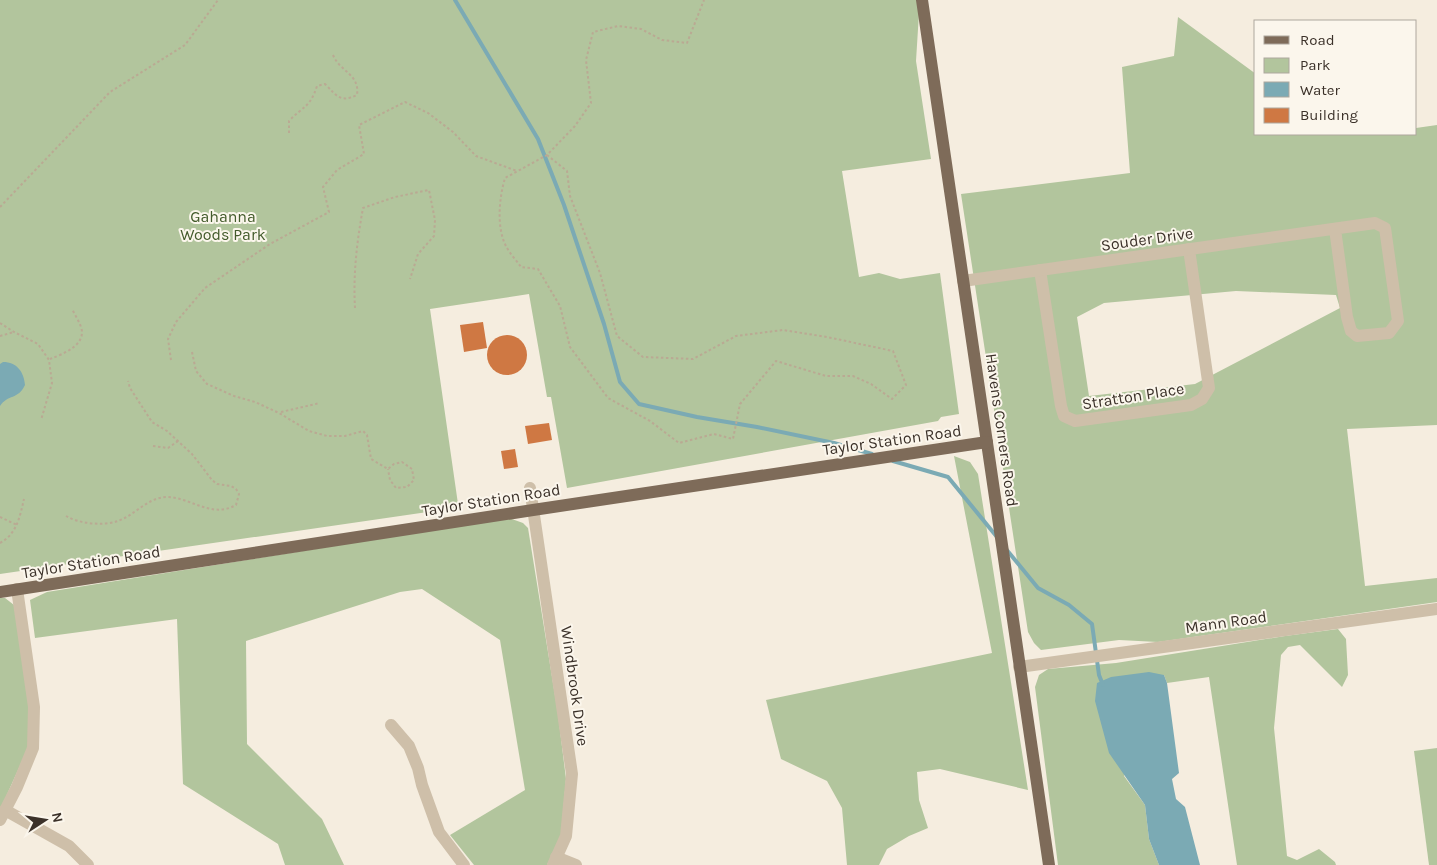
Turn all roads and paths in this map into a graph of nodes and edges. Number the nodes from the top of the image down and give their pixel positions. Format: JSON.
{"nodes":[{"id":1,"x":218,"y":0,"type":"edge"},
{"id":2,"x":704,"y":0,"type":"edge"},
{"id":3,"x":922,"y":0,"type":"edge"},
{"id":4,"x":333,"y":55,"type":"dead end"},
{"id":5,"x":289,"y":133,"type":"dead end"},
{"id":6,"x":547,"y":155,"type":"junction"},
{"id":7,"x":517,"y":171,"type":"junction"},
{"id":8,"x":0,"y":207,"type":"edge"},
{"id":9,"x":1335,"y":229,"type":"junction"},
{"id":10,"x":1190,"y":249,"type":"junction"},
{"id":11,"x":1040,"y":270,"type":"junction"},
{"id":12,"x":410,"y":279,"type":"dead end"},
{"id":13,"x":963,"y":281,"type":"junction"},
{"id":14,"x":355,"y":308,"type":"dead end"},
{"id":15,"x":72,"y":309,"type":"dead end"},
{"id":16,"x":0,"y":323,"type":"edge"},
{"id":17,"x":14,"y":332,"type":"junction"},
{"id":18,"x":0,"y":336,"type":"edge"},
{"id":19,"x":192,"y":352,"type":"dead end"},
{"id":20,"x":49,"y":360,"type":"junction"},
{"id":21,"x":171,"y":360,"type":"dead end"},
{"id":22,"x":128,"y":381,"type":"dead end"},
{"id":23,"x":320,"y":403,"type":"dead end"},
{"id":24,"x":280,"y":413,"type":"junction"},
{"id":25,"x":41,"y":420,"type":"dead end"},
{"id":26,"x":178,"y":441,"type":"junction"},
{"id":27,"x":987,"y":442,"type":"junction"},
{"id":28,"x":153,"y":446,"type":"dead end"},
{"id":29,"x":388,"y":469,"type":"junction"},
{"id":30,"x":530,"y":488,"type":"dead end"},
{"id":31,"x":24,"y":499,"type":"dead end"},
{"id":32,"x":533,"y":510,"type":"junction"},
{"id":33,"x":66,"y":516,"type":"dead end"},
{"id":34,"x":0,"y":517,"type":"edge"},
{"id":35,"x":17,"y":525,"type":"junction"},
{"id":36,"x":0,"y":542,"type":"edge"},
{"id":37,"x":17,"y":589,"type":"junction"},
{"id":38,"x":0,"y":592,"type":"edge"},
{"id":39,"x":1437,"y":609,"type":"edge"},
{"id":40,"x":1019,"y":667,"type":"junction"},
{"id":41,"x":391,"y":725,"type":"dead end"},
{"id":42,"x":3,"y":815,"type":"edge"},
{"id":43,"x":554,"y":861,"type":"edge"},
{"id":44,"x":88,"y":865,"type":"edge"},
{"id":45,"x":464,"y":865,"type":"edge"},
{"id":46,"x":576,"y":865,"type":"edge"},
{"id":47,"x":1048,"y":865,"type":"edge"}],
"edges":[{"from":1,"to":8,"type":"path"},
{"from":2,"to":6,"type":"path"},
{"from":3,"to":13,"type":"main road","name":"Havens Corners Road"},
{"from":4,"to":5,"type":"path"},
{"from":6,"to":7,"type":"path"},
{"from":6,"to":7,"type":"path"},
{"from":7,"to":21,"type":"path"},
{"from":9,"to":9,"type":"street","name":"Souder Drive"},
{"from":9,"to":10,"type":"street","name":"Souder Drive"},
{"from":10,"to":11,"type":"street","name":"Souder Drive"},
{"from":10,"to":11,"type":"street","name":"Stratton Place"},
{"from":11,"to":13,"type":"street","name":"Souder Drive"},
{"from":12,"to":14,"type":"path"},
{"from":13,"to":27,"type":"main road","name":"Havens Corners Road"},
{"from":15,"to":20,"type":"path"},
{"from":16,"to":17,"type":"path"},
{"from":17,"to":18,"type":"path"},
{"from":17,"to":20,"type":"path"},
{"from":19,"to":24,"type":"path"},
{"from":20,"to":25,"type":"path"},
{"from":22,"to":26,"type":"path"},
{"from":23,"to":24,"type":"path"},
{"from":24,"to":29,"type":"path"},
{"from":26,"to":28,"type":"path"},
{"from":26,"to":33,"type":"path"},
{"from":27,"to":32,"type":"main road","name":"Taylor Station Road"},
{"from":27,"to":40,"type":"main road","name":"Havens Corners Road"},
{"from":29,"to":29,"type":"path"},
{"from":30,"to":32,"type":"street","name":"Windbrook Drive"},
{"from":31,"to":35,"type":"path"},
{"from":32,"to":37,"type":"main road","name":"Taylor Station Road"},
{"from":32,"to":43,"type":"street","name":"Windbrook Drive"},
{"from":34,"to":35,"type":"path"},
{"from":35,"to":36,"type":"path"},
{"from":37,"to":38,"type":"main road","name":"Taylor Station Road"},
{"from":37,"to":42,"type":"street"},
{"from":39,"to":40,"type":"street","name":"Mann Road"},
{"from":40,"to":47,"type":"main road","name":"Havens Corners Road"},
{"from":41,"to":45,"type":"street"},
{"from":42,"to":44,"type":"street"},
{"from":43,"to":46,"type":"street"}]}
